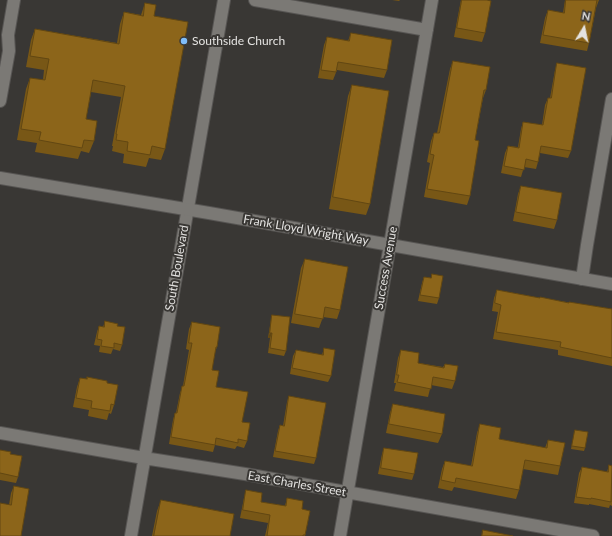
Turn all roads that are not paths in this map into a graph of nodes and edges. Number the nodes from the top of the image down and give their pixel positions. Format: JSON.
{"nodes":[{"id":1,"x":14,"y":0,"type":"edge"},
{"id":2,"x":224,"y":0,"type":"edge"},
{"id":3,"x":255,"y":0,"type":"edge"},
{"id":4,"x":432,"y":0,"type":"edge"},
{"id":5,"x":427,"y":30,"type":"junction"},
{"id":6,"x":612,"y":99,"type":"edge"},
{"id":7,"x":0,"y":101,"type":"edge"},
{"id":8,"x":0,"y":178,"type":"edge"},
{"id":9,"x":187,"y":210,"type":"junction"},
{"id":10,"x":390,"y":245,"type":"junction"},
{"id":11,"x":582,"y":279,"type":"junction"},
{"id":12,"x":612,"y":284,"type":"edge"},
{"id":13,"x":0,"y":433,"type":"edge"},
{"id":14,"x":144,"y":458,"type":"junction"},
{"id":15,"x":347,"y":492,"type":"junction"},
{"id":16,"x":131,"y":536,"type":"edge"},
{"id":17,"x":340,"y":536,"type":"edge"},
{"id":18,"x":593,"y":536,"type":"edge"}],
"edges":[{"from":1,"to":7,"type":"street"},
{"from":2,"to":9,"type":"street","name":"South Boulevard"},
{"from":3,"to":5,"type":"street"},
{"from":4,"to":5,"type":"street","name":"Success Avenue"},
{"from":5,"to":10,"type":"street","name":"Success Avenue"},
{"from":6,"to":11,"type":"street"},
{"from":8,"to":9,"type":"street","name":"Frank Lloyd Wright Way"},
{"from":9,"to":10,"type":"street","name":"Frank Lloyd Wright Way"},
{"from":9,"to":14,"type":"street","name":"South Boulevard"},
{"from":10,"to":11,"type":"street","name":"Frank Lloyd Wright Way"},
{"from":10,"to":15,"type":"street","name":"Success Avenue"},
{"from":11,"to":12,"type":"street","name":"Frank Lloyd Wright Way"},
{"from":13,"to":14,"type":"street","name":"East Charles Street"},
{"from":14,"to":15,"type":"street","name":"East Charles Street"},
{"from":14,"to":16,"type":"street","name":"South Boulevard"},
{"from":15,"to":17,"type":"street","name":"Success Avenue"},
{"from":15,"to":18,"type":"street","name":"East Charles Street"}]}
